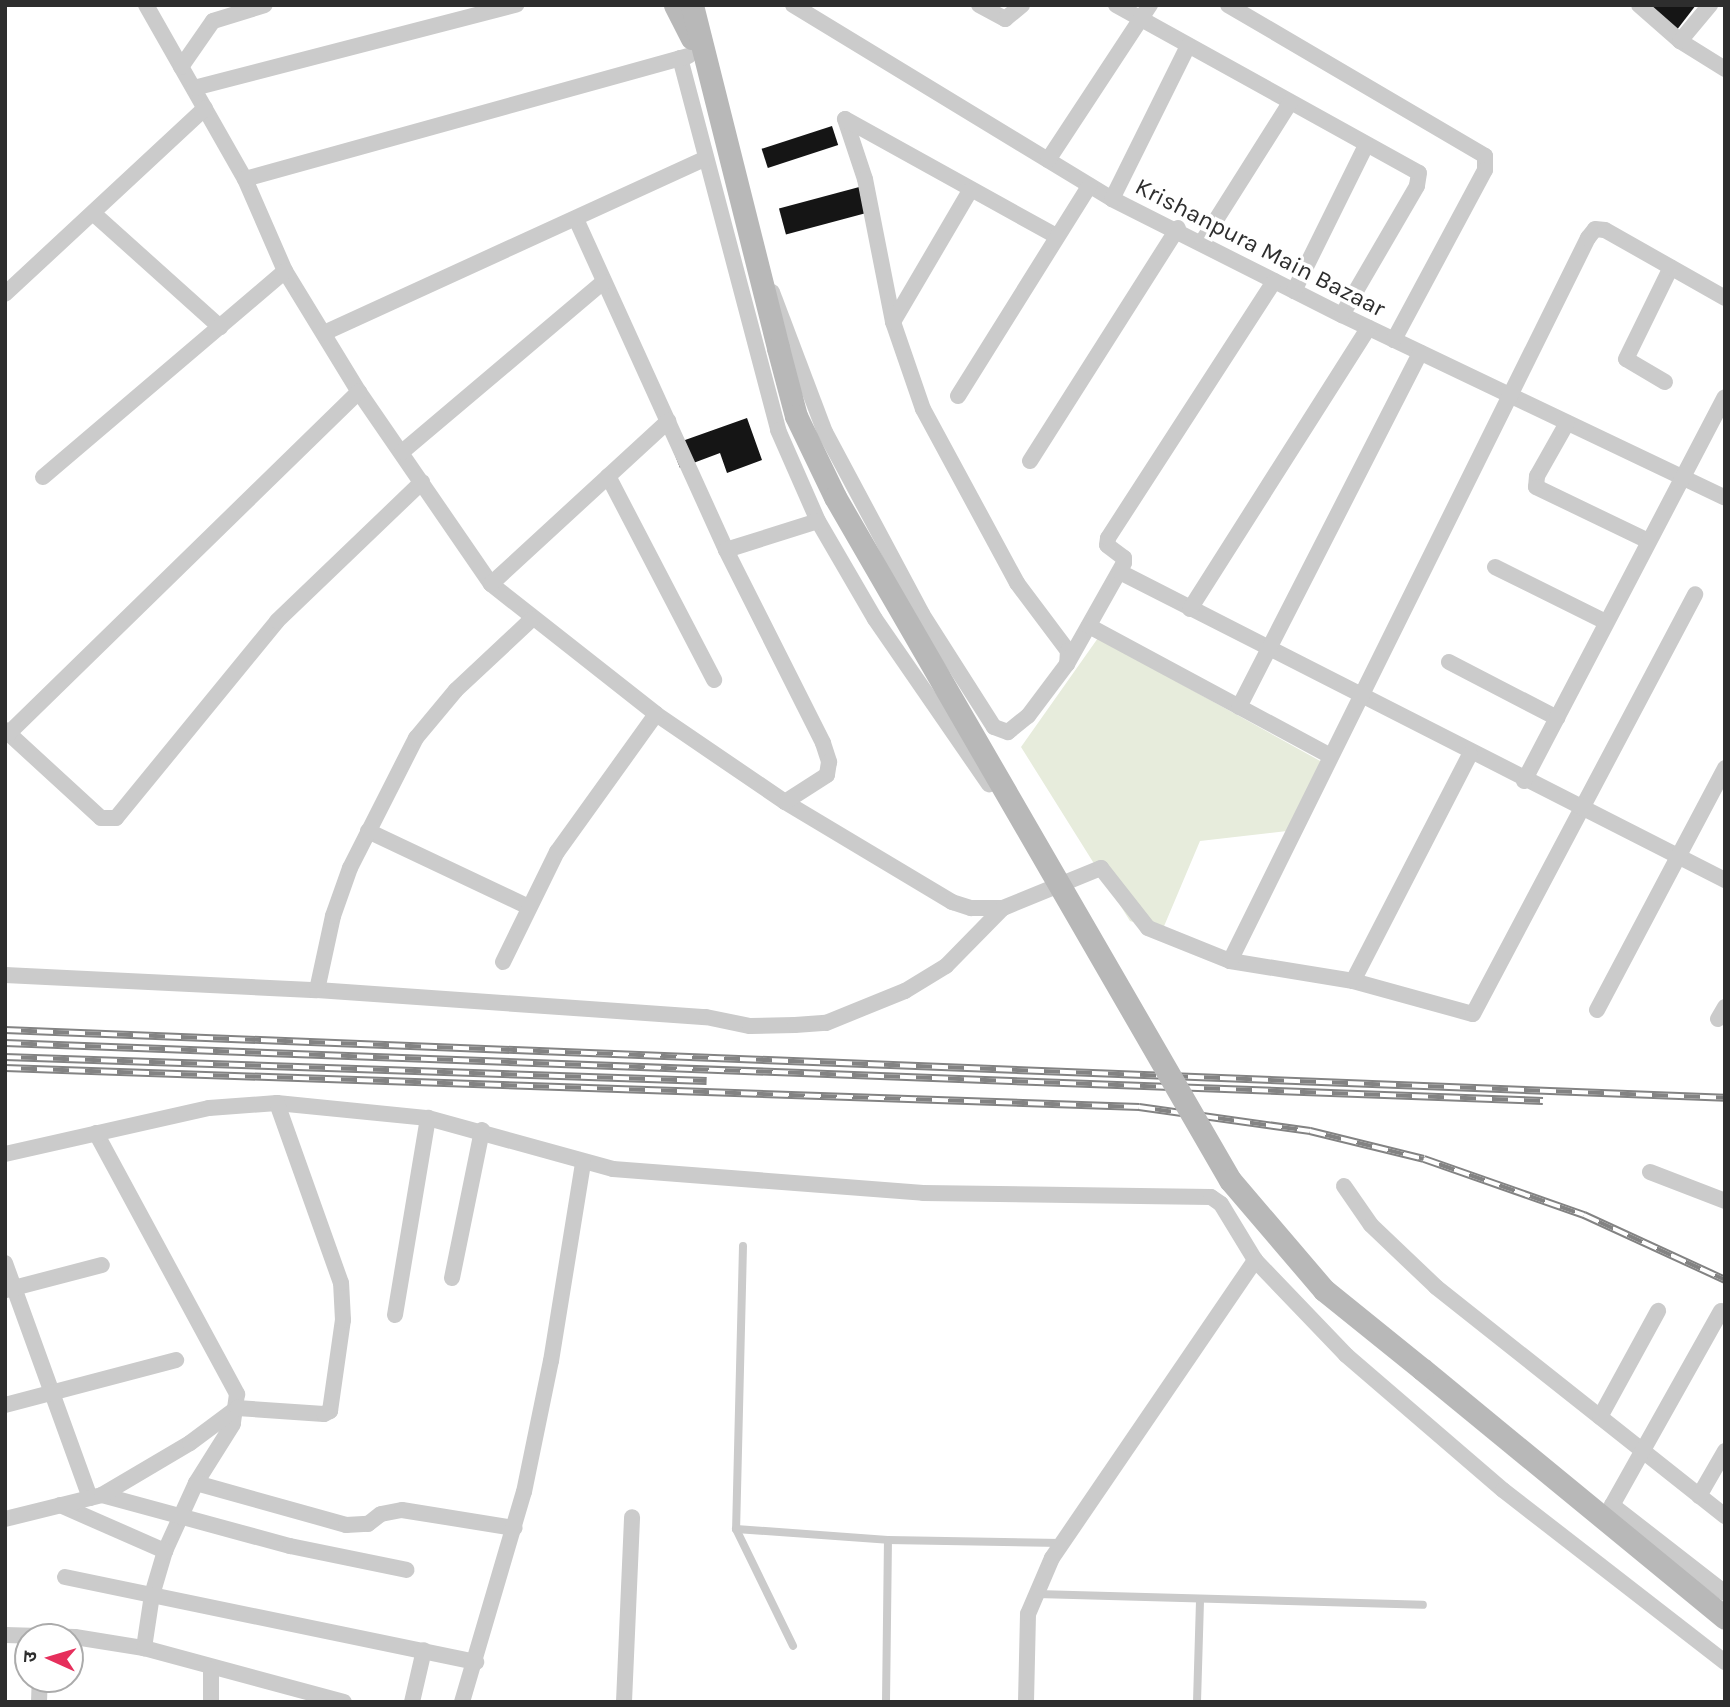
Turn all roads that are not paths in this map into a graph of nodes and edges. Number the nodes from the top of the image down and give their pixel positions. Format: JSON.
{"nodes":[{"id":1,"x":146,"y":5,"type":"edge"},
{"id":2,"x":223,"y":5,"type":"edge"},
{"id":3,"x":265,"y":5,"type":"edge"},
{"id":4,"x":516,"y":5,"type":"edge"},
{"id":5,"x":675,"y":5,"type":"edge"},
{"id":6,"x":692,"y":5,"type":"edge"},
{"id":7,"x":793,"y":5,"type":"edge"},
{"id":8,"x":979,"y":5,"type":"edge"},
{"id":9,"x":1021,"y":5,"type":"edge"},
{"id":10,"x":1116,"y":5,"type":"edge"},
{"id":11,"x":1150,"y":5,"type":"edge"},
{"id":12,"x":1228,"y":5,"type":"edge"},
{"id":13,"x":1639,"y":5,"type":"edge"},
{"id":14,"x":1710,"y":5,"type":"edge"},
{"id":15,"x":213,"y":21,"type":"junction"},
{"id":16,"x":1141,"y":21,"type":"junction"},
{"id":17,"x":1680,"y":41,"type":"junction"},
{"id":18,"x":1188,"y":46,"type":"junction"},
{"id":19,"x":691,"y":55,"type":"junction"},
{"id":20,"x":181,"y":67,"type":"junction"},
{"id":21,"x":1725,"y":69,"type":"edge"},
{"id":22,"x":194,"y":88,"type":"junction"},
{"id":23,"x":1290,"y":103,"type":"junction"},
{"id":24,"x":205,"y":108,"type":"junction"},
{"id":25,"x":1366,"y":145,"type":"junction"},
{"id":26,"x":706,"y":158,"type":"junction"},
{"id":27,"x":1048,"y":160,"type":"junction"},
{"id":28,"x":245,"y":179,"type":"junction"},
{"id":29,"x":1089,"y":186,"type":"junction"},
{"id":30,"x":970,"y":191,"type":"junction"},
{"id":31,"x":1112,"y":199,"type":"junction"},
{"id":32,"x":93,"y":213,"type":"junction"},
{"id":33,"x":576,"y":219,"type":"junction"},
{"id":34,"x":1178,"y":228,"type":"junction"},
{"id":35,"x":1056,"y":236,"type":"junction"},
{"id":36,"x":1202,"y":242,"type":"junction"},
{"id":37,"x":753,"y":250,"type":"junction"},
{"id":38,"x":1671,"y":267,"type":"junction"},
{"id":39,"x":285,"y":271,"type":"junction"},
{"id":40,"x":1274,"y":281,"type":"junction"},
{"id":41,"x":603,"y":282,"type":"junction"},
{"id":42,"x":1294,"y":291,"type":"junction"},
{"id":43,"x":5,"y":294,"type":"edge"},
{"id":44,"x":1725,"y":298,"type":"edge"},
{"id":45,"x":1342,"y":315,"type":"junction"},
{"id":46,"x":893,"y":322,"type":"junction"},
{"id":47,"x":220,"y":327,"type":"junction"},
{"id":48,"x":1368,"y":328,"type":"junction"},
{"id":49,"x":324,"y":333,"type":"junction"},
{"id":50,"x":1394,"y":340,"type":"junction"},
{"id":51,"x":1420,"y":353,"type":"junction"},
{"id":52,"x":1665,"y":382,"type":"dead end"},
{"id":53,"x":359,"y":392,"type":"junction"},
{"id":54,"x":958,"y":396,"type":"dead end"},
{"id":55,"x":1511,"y":396,"type":"junction"},
{"id":56,"x":1725,"y":397,"type":"edge"},
{"id":57,"x":668,"y":421,"type":"junction"},
{"id":58,"x":1567,"y":423,"type":"junction"},
{"id":59,"x":402,"y":452,"type":"junction"},
{"id":60,"x":1030,"y":461,"type":"dead end"},
{"id":61,"x":608,"y":476,"type":"junction"},
{"id":62,"x":43,"y":477,"type":"dead end"},
{"id":63,"x":1681,"y":477,"type":"junction"},
{"id":64,"x":422,"y":482,"type":"junction"},
{"id":65,"x":1725,"y":498,"type":"edge"},
{"id":66,"x":818,"y":521,"type":"junction"},
{"id":67,"x":1648,"y":541,"type":"junction"},
{"id":68,"x":726,"y":550,"type":"junction"},
{"id":69,"x":1495,"y":567,"type":"dead end"},
{"id":70,"x":1120,"y":572,"type":"junction"},
{"id":71,"x":491,"y":584,"type":"junction"},
{"id":72,"x":1695,"y":594,"type":"dead end"},
{"id":73,"x":1190,"y":609,"type":"junction"},
{"id":74,"x":532,"y":619,"type":"junction"},
{"id":75,"x":1606,"y":622,"type":"junction"},
{"id":76,"x":1088,"y":626,"type":"junction"},
{"id":77,"x":1268,"y":650,"type":"junction"},
{"id":78,"x":1449,"y":662,"type":"dead end"},
{"id":79,"x":1067,"y":664,"type":"junction"},
{"id":80,"x":713,"y":680,"type":"dead end"},
{"id":81,"x":1359,"y":697,"type":"junction"},
{"id":82,"x":1239,"y":707,"type":"junction"},
{"id":83,"x":656,"y":714,"type":"junction"},
{"id":84,"x":1557,"y":718,"type":"junction"},
{"id":85,"x":7,"y":731,"type":"edge"},
{"id":86,"x":1470,"y":754,"type":"junction"},
{"id":87,"x":1330,"y":756,"type":"junction"},
{"id":88,"x":1725,"y":768,"type":"edge"},
{"id":89,"x":1524,"y":781,"type":"junction"},
{"id":90,"x":785,"y":802,"type":"junction"},
{"id":91,"x":1581,"y":809,"type":"junction"},
{"id":92,"x":368,"y":831,"type":"junction"},
{"id":93,"x":1678,"y":858,"type":"junction"},
{"id":94,"x":1725,"y":880,"type":"edge"},
{"id":95,"x":1052,"y":888,"type":"junction"},
{"id":96,"x":527,"y":906,"type":"junction"},
{"id":97,"x":1003,"y":908,"type":"junction"},
{"id":98,"x":1230,"y":961,"type":"junction"},
{"id":99,"x":503,"y":962,"type":"dead end"},
{"id":100,"x":5,"y":975,"type":"edge"},
{"id":101,"x":1353,"y":981,"type":"junction"},
{"id":102,"x":317,"y":990,"type":"junction"},
{"id":103,"x":1597,"y":1010,"type":"dead end"},
{"id":104,"x":277,"y":1103,"type":"junction"},
{"id":105,"x":428,"y":1118,"type":"junction"},
{"id":106,"x":482,"y":1130,"type":"junction"},
{"id":107,"x":96,"y":1133,"type":"junction"},
{"id":108,"x":5,"y":1154,"type":"edge"},
{"id":109,"x":583,"y":1163,"type":"junction"},
{"id":110,"x":1650,"y":1172,"type":"dead end"},
{"id":111,"x":1344,"y":1186,"type":"dead end"},
{"id":112,"x":1725,"y":1201,"type":"edge"},
{"id":113,"x":743,"y":1246,"type":"dead end"},
{"id":114,"x":1255,"y":1259,"type":"junction"},
{"id":115,"x":5,"y":1264,"type":"edge"},
{"id":116,"x":102,"y":1265,"type":"dead end"},
{"id":117,"x":452,"y":1278,"type":"dead end"},
{"id":118,"x":10,"y":1289,"type":"edge"},
{"id":119,"x":1658,"y":1311,"type":"dead end"},
{"id":120,"x":1721,"y":1311,"type":"dead end"},
{"id":121,"x":395,"y":1315,"type":"dead end"},
{"id":122,"x":176,"y":1360,"type":"dead end"},
{"id":123,"x":52,"y":1392,"type":"junction"},
{"id":124,"x":5,"y":1405,"type":"edge"},
{"id":125,"x":237,"y":1408,"type":"junction"},
{"id":126,"x":1600,"y":1417,"type":"junction"},
{"id":127,"x":1642,"y":1451,"type":"junction"},
{"id":128,"x":1725,"y":1451,"type":"edge"},
{"id":129,"x":196,"y":1483,"type":"junction"},
{"id":130,"x":1699,"y":1496,"type":"junction"},
{"id":131,"x":96,"y":1497,"type":"junction"},
{"id":132,"x":60,"y":1505,"type":"junction"},
{"id":133,"x":178,"y":1516,"type":"junction"},
{"id":134,"x":1725,"y":1516,"type":"edge"},
{"id":135,"x":632,"y":1517,"type":"dead end"},
{"id":136,"x":5,"y":1519,"type":"edge"},
{"id":137,"x":516,"y":1528,"type":"junction"},
{"id":138,"x":736,"y":1529,"type":"junction"},
{"id":139,"x":888,"y":1540,"type":"junction"},
{"id":140,"x":1063,"y":1543,"type":"junction"},
{"id":141,"x":165,"y":1551,"type":"junction"},
{"id":142,"x":407,"y":1570,"type":"dead end"},
{"id":143,"x":65,"y":1577,"type":"dead end"},
{"id":144,"x":1037,"y":1594,"type":"junction"},
{"id":145,"x":1725,"y":1594,"type":"edge"},
{"id":146,"x":152,"y":1595,"type":"junction"},
{"id":147,"x":1200,"y":1600,"type":"junction"},
{"id":148,"x":1423,"y":1605,"type":"dead end"},
{"id":149,"x":1725,"y":1618,"type":"edge"},
{"id":150,"x":84,"y":1640,"type":"edge"},
{"id":151,"x":793,"y":1646,"type":"dead end"},
{"id":152,"x":144,"y":1648,"type":"junction"},
{"id":153,"x":425,"y":1650,"type":"junction"},
{"id":154,"x":476,"y":1662,"type":"junction"},
{"id":155,"x":1725,"y":1662,"type":"edge"},
{"id":156,"x":211,"y":1669,"type":"junction"},
{"id":157,"x":324,"y":1699,"type":"edge"},
{"id":158,"x":211,"y":1702,"type":"edge"},
{"id":159,"x":344,"y":1702,"type":"edge"},
{"id":160,"x":412,"y":1702,"type":"edge"},
{"id":161,"x":462,"y":1702,"type":"edge"},
{"id":162,"x":624,"y":1702,"type":"edge"},
{"id":163,"x":886,"y":1702,"type":"edge"},
{"id":164,"x":1026,"y":1702,"type":"edge"},
{"id":165,"x":1197,"y":1702,"type":"edge"}],
"edges":[{"from":1,"to":20,"type":"street"},
{"from":2,"to":15,"type":"street"},
{"from":3,"to":15,"type":"street"},
{"from":4,"to":22,"type":"street"},
{"from":5,"to":19,"type":"main road"},
{"from":6,"to":19,"type":"main road"},
{"from":7,"to":27,"type":"street","name":"Krishanpura Main Bazaar"},
{"from":8,"to":9,"type":"street"},
{"from":10,"to":16,"type":"street"},
{"from":11,"to":16,"type":"street"},
{"from":12,"to":50,"type":"street"},
{"from":13,"to":17,"type":"street"},
{"from":14,"to":17,"type":"street"},
{"from":15,"to":20,"type":"street"},
{"from":16,"to":18,"type":"street"},
{"from":16,"to":27,"type":"street"},
{"from":17,"to":21,"type":"street"},
{"from":18,"to":23,"type":"street"},
{"from":18,"to":31,"type":"street"},
{"from":19,"to":26,"type":"street"},
{"from":19,"to":28,"type":"street"},
{"from":19,"to":37,"type":"main road"},
{"from":20,"to":22,"type":"street"},
{"from":22,"to":24,"type":"street"},
{"from":23,"to":25,"type":"street"},
{"from":23,"to":36,"type":"street"},
{"from":24,"to":28,"type":"street"},
{"from":24,"to":32,"type":"street"},
{"from":25,"to":42,"type":"street"},
{"from":25,"to":45,"type":"street"},
{"from":26,"to":33,"type":"street"},
{"from":26,"to":66,"type":"street"},
{"from":27,"to":29,"type":"street","name":"Krishanpura Main Bazaar"},
{"from":28,"to":39,"type":"street"},
{"from":29,"to":31,"type":"street","name":"Krishanpura Main Bazaar"},
{"from":29,"to":35,"type":"street"},
{"from":30,"to":35,"type":"street"},
{"from":30,"to":46,"type":"street"},
{"from":30,"to":46,"type":"street"},
{"from":31,"to":34,"type":"street","name":"Krishanpura Main Bazaar"},
{"from":32,"to":43,"type":"street"},
{"from":32,"to":47,"type":"street"},
{"from":33,"to":41,"type":"street"},
{"from":33,"to":49,"type":"street"},
{"from":34,"to":36,"type":"street","name":"Krishanpura Main Bazaar"},
{"from":34,"to":60,"type":"street"},
{"from":35,"to":54,"type":"street"},
{"from":36,"to":40,"type":"street","name":"Krishanpura Main Bazaar"},
{"from":37,"to":79,"type":"street"},
{"from":37,"to":149,"type":"main road","bridge":true},
{"from":38,"to":44,"type":"street"},
{"from":38,"to":52,"type":"street"},
{"from":38,"to":55,"type":"street"},
{"from":39,"to":47,"type":"street"},
{"from":39,"to":49,"type":"street"},
{"from":40,"to":42,"type":"street","name":"Krishanpura Main Bazaar"},
{"from":40,"to":70,"type":"street"},
{"from":41,"to":57,"type":"street"},
{"from":41,"to":59,"type":"street"},
{"from":42,"to":45,"type":"street","name":"Krishanpura Main Bazaar"},
{"from":45,"to":48,"type":"street","name":"Krishanpura Main Bazaar"},
{"from":46,"to":79,"type":"street"},
{"from":47,"to":62,"type":"street"},
{"from":48,"to":50,"type":"street","name":"Krishanpura Main Bazaar"},
{"from":48,"to":73,"type":"street"},
{"from":49,"to":53,"type":"street"},
{"from":50,"to":51,"type":"street","name":"Krishanpura Main Bazaar"},
{"from":51,"to":55,"type":"street","name":"Krishanpura Main Bazaar"},
{"from":51,"to":77,"type":"street"},
{"from":53,"to":59,"type":"street"},
{"from":53,"to":85,"type":"street"},
{"from":55,"to":58,"type":"street","name":"Krishanpura Main Bazaar"},
{"from":55,"to":81,"type":"street"},
{"from":56,"to":63,"type":"street"},
{"from":57,"to":61,"type":"street"},
{"from":57,"to":68,"type":"street"},
{"from":58,"to":63,"type":"street","name":"Krishanpura Main Bazaar"},
{"from":58,"to":67,"type":"street"},
{"from":59,"to":64,"type":"street"},
{"from":61,"to":71,"type":"street"},
{"from":61,"to":80,"type":"street"},
{"from":63,"to":65,"type":"street","name":"Krishanpura Main Bazaar"},
{"from":63,"to":67,"type":"street"},
{"from":64,"to":71,"type":"street"},
{"from":64,"to":85,"type":"street"},
{"from":66,"to":68,"type":"street"},
{"from":66,"to":95,"type":"street"},
{"from":67,"to":75,"type":"street"},
{"from":68,"to":90,"type":"street"},
{"from":69,"to":75,"type":"street"},
{"from":70,"to":73,"type":"street"},
{"from":70,"to":76,"type":"street"},
{"from":71,"to":74,"type":"street"},
{"from":72,"to":91,"type":"street"},
{"from":73,"to":77,"type":"street"},
{"from":74,"to":83,"type":"street"},
{"from":74,"to":92,"type":"street"},
{"from":75,"to":84,"type":"street"},
{"from":76,"to":79,"type":"street"},
{"from":76,"to":82,"type":"street"},
{"from":77,"to":81,"type":"street"},
{"from":77,"to":82,"type":"street"},
{"from":78,"to":84,"type":"street"},
{"from":81,"to":86,"type":"street"},
{"from":81,"to":87,"type":"street"},
{"from":82,"to":87,"type":"street"},
{"from":83,"to":90,"type":"street"},
{"from":83,"to":96,"type":"street"},
{"from":84,"to":89,"type":"street"},
{"from":86,"to":89,"type":"street"},
{"from":86,"to":101,"type":"street"},
{"from":87,"to":98,"type":"street"},
{"from":88,"to":93,"type":"street"},
{"from":89,"to":91,"type":"street"},
{"from":90,"to":97,"type":"street"},
{"from":91,"to":93,"type":"street"},
{"from":91,"to":101,"type":"street"},
{"from":92,"to":96,"type":"street"},
{"from":92,"to":102,"type":"street"},
{"from":93,"to":94,"type":"street"},
{"from":93,"to":103,"type":"street"},
{"from":95,"to":97,"type":"street"},
{"from":95,"to":98,"type":"street"},
{"from":96,"to":99,"type":"street"},
{"from":97,"to":102,"type":"street"},
{"from":98,"to":101,"type":"street"},
{"from":100,"to":102,"type":"street"},
{"from":104,"to":105,"type":"street"},
{"from":104,"to":107,"type":"street"},
{"from":104,"to":125,"type":"street"},
{"from":105,"to":106,"type":"street"},
{"from":105,"to":121,"type":"street"},
{"from":106,"to":109,"type":"street"},
{"from":106,"to":117,"type":"street"},
{"from":107,"to":108,"type":"street"},
{"from":107,"to":125,"type":"street"},
{"from":109,"to":114,"type":"street"},
{"from":109,"to":137,"type":"street"},
{"from":110,"to":112,"type":"street"},
{"from":111,"to":126,"type":"street"},
{"from":113,"to":138,"type":"lane"},
{"from":114,"to":140,"type":"street"},
{"from":114,"to":155,"type":"street"},
{"from":115,"to":118,"type":"street"},
{"from":116,"to":118,"type":"street"},
{"from":118,"to":123,"type":"street"},
{"from":119,"to":126,"type":"street"},
{"from":120,"to":127,"type":"street"},
{"from":122,"to":123,"type":"street"},
{"from":123,"to":124,"type":"street"},
{"from":123,"to":131,"type":"street"},
{"from":125,"to":129,"type":"street"},
{"from":125,"to":131,"type":"street"},
{"from":126,"to":127,"type":"street"},
{"from":127,"to":130,"type":"street"},
{"from":127,"to":145,"type":"street"},
{"from":128,"to":130,"type":"street"},
{"from":129,"to":133,"type":"street"},
{"from":129,"to":137,"type":"street"},
{"from":130,"to":134,"type":"street"},
{"from":131,"to":132,"type":"street"},
{"from":131,"to":133,"type":"street"},
{"from":132,"to":136,"type":"street"},
{"from":132,"to":141,"type":"street"},
{"from":133,"to":141,"type":"street"},
{"from":133,"to":142,"type":"street"},
{"from":135,"to":162,"type":"street"},
{"from":137,"to":154,"type":"street"},
{"from":138,"to":139,"type":"lane"},
{"from":138,"to":151,"type":"lane"},
{"from":139,"to":140,"type":"lane"},
{"from":139,"to":163,"type":"lane"},
{"from":140,"to":144,"type":"street"},
{"from":141,"to":146,"type":"street"},
{"from":143,"to":146,"type":"street"},
{"from":144,"to":147,"type":"lane"},
{"from":144,"to":164,"type":"street"},
{"from":146,"to":152,"type":"street"},
{"from":146,"to":153,"type":"street"},
{"from":147,"to":148,"type":"lane"},
{"from":147,"to":165,"type":"lane"},
{"from":150,"to":152,"type":"street"},
{"from":152,"to":156,"type":"street"},
{"from":153,"to":154,"type":"street"},
{"from":153,"to":160,"type":"street"},
{"from":154,"to":161,"type":"street"},
{"from":156,"to":157,"type":"street"},
{"from":156,"to":158,"type":"street"},
{"from":157,"to":159,"type":"street"}]}
